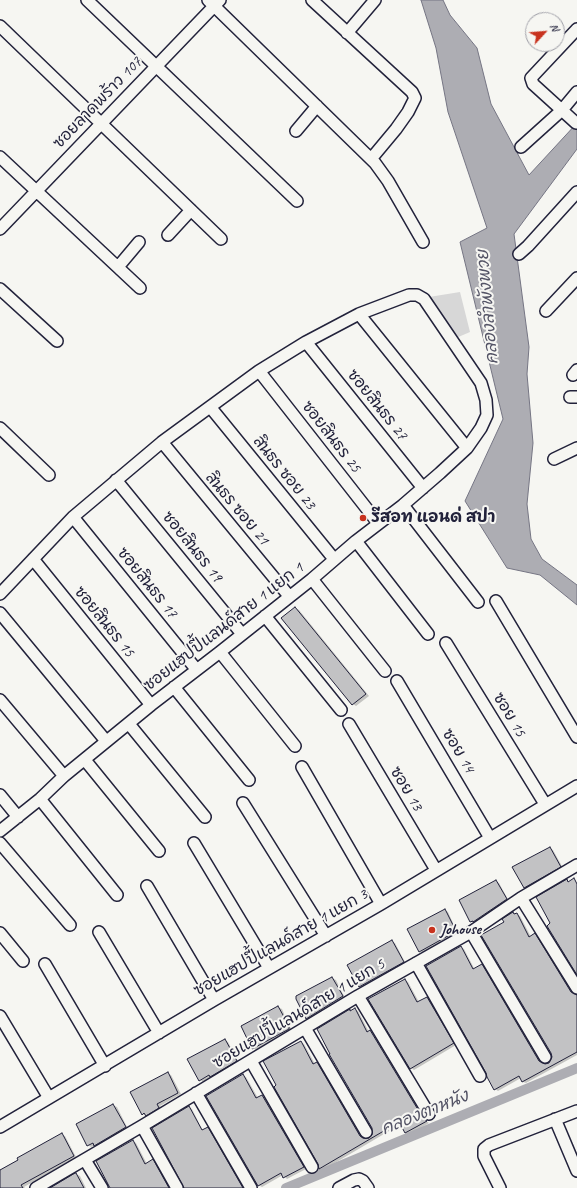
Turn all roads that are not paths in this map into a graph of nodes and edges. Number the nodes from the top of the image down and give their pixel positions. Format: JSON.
{"nodes":[{"id":1,"x":87,"y":0,"type":"edge"},
{"id":2,"x":312,"y":0,"type":"edge"},
{"id":3,"x":375,"y":0,"type":"edge"},
{"id":4,"x":214,"y":2,"type":"edge"},
{"id":5,"x":0,"y":26,"type":"edge"},
{"id":6,"x":347,"y":33,"type":"junction"},
{"id":7,"x":575,"y":35,"type":"edge"},
{"id":8,"x":157,"y":66,"type":"junction"},
{"id":9,"x":577,"y":92,"type":"edge"},
{"id":10,"x":317,"y":106,"type":"junction"},
{"id":11,"x":562,"y":110,"type":"junction"},
{"id":12,"x":576,"y":123,"type":"dead end"},
{"id":13,"x":100,"y":124,"type":"junction"},
{"id":14,"x":296,"y":131,"type":"dead end"},
{"id":15,"x":521,"y":147,"type":"dead end"},
{"id":16,"x":0,"y":156,"type":"edge"},
{"id":17,"x":371,"y":159,"type":"junction"},
{"id":18,"x":36,"y":191,"type":"junction"},
{"id":19,"x":577,"y":192,"type":"edge"},
{"id":20,"x":297,"y":201,"type":"dead end"},
{"id":21,"x":191,"y":210,"type":"junction"},
{"id":22,"x":0,"y":229,"type":"edge"},
{"id":23,"x":168,"y":235,"type":"dead end"},
{"id":24,"x":221,"y":239,"type":"dead end"},
{"id":25,"x":139,"y":242,"type":"dead end"},
{"id":26,"x":423,"y":242,"type":"dead end"},
{"id":27,"x":519,"y":254,"type":"dead end"},
{"id":28,"x":118,"y":267,"type":"junction"},
{"id":29,"x":577,"y":278,"type":"edge"},
{"id":30,"x":140,"y":288,"type":"dead end"},
{"id":31,"x":0,"y":289,"type":"edge"},
{"id":32,"x":546,"y":311,"type":"dead end"},
{"id":33,"x":360,"y":314,"type":"junction"},
{"id":34,"x":57,"y":342,"type":"dead end"},
{"id":35,"x":306,"y":342,"type":"junction"},
{"id":36,"x":259,"y":371,"type":"junction"},
{"id":37,"x":211,"y":408,"type":"junction"},
{"id":38,"x":0,"y":428,"type":"edge"},
{"id":39,"x":162,"y":442,"type":"junction"},
{"id":40,"x":466,"y":448,"type":"junction"},
{"id":41,"x":577,"y":448,"type":"edge"},
{"id":42,"x":554,"y":459,"type":"dead end"},
{"id":43,"x":49,"y":475,"type":"dead end"},
{"id":44,"x":116,"y":480,"type":"junction"},
{"id":45,"x":423,"y":488,"type":"junction"},
{"id":46,"x":403,"y":505,"type":"junction"},
{"id":47,"x":73,"y":517,"type":"junction"},
{"id":48,"x":378,"y":523,"type":"junction"},
{"id":49,"x":356,"y":541,"type":"junction"},
{"id":50,"x":33,"y":559,"type":"junction"},
{"id":51,"x":334,"y":559,"type":"junction"},
{"id":52,"x":312,"y":579,"type":"junction"},
{"id":53,"x":0,"y":594,"type":"edge"},
{"id":54,"x":289,"y":596,"type":"junction"},
{"id":55,"x":496,"y":601,"type":"dead end"},
{"id":56,"x":478,"y":602,"type":"dead end"},
{"id":57,"x":0,"y":613,"type":"edge"},
{"id":58,"x":265,"y":616,"type":"junction"},
{"id":59,"x":242,"y":634,"type":"junction"},
{"id":60,"x":428,"y":634,"type":"dead end"},
{"id":61,"x":446,"y":643,"type":"dead end"},
{"id":62,"x":220,"y":652,"type":"junction"},
{"id":63,"x":196,"y":669,"type":"junction"},
{"id":64,"x":385,"y":671,"type":"dead end"},
{"id":65,"x":397,"y":681,"type":"dead end"},
{"id":66,"x":174,"y":687,"type":"junction"},
{"id":67,"x":0,"y":700,"type":"edge"},
{"id":68,"x":151,"y":705,"type":"junction"},
{"id":69,"x":341,"y":710,"type":"dead end"},
{"id":70,"x":129,"y":724,"type":"junction"},
{"id":71,"x":349,"y":724,"type":"dead end"},
{"id":72,"x":577,"y":736,"type":"edge"},
{"id":73,"x":106,"y":741,"type":"junction"},
{"id":74,"x":296,"y":746,"type":"dead end"},
{"id":75,"x":85,"y":760,"type":"junction"},
{"id":76,"x":302,"y":767,"type":"dead end"},
{"id":77,"x":64,"y":776,"type":"junction"},
{"id":78,"x":249,"y":780,"type":"dead end"},
{"id":79,"x":577,"y":786,"type":"edge"},
{"id":80,"x":0,"y":796,"type":"edge"},
{"id":81,"x":40,"y":799,"type":"junction"},
{"id":82,"x":243,"y":803,"type":"dead end"},
{"id":83,"x":545,"y":804,"type":"junction"},
{"id":84,"x":18,"y":817,"type":"junction"},
{"id":85,"x":205,"y":817,"type":"dead end"},
{"id":86,"x":0,"y":831,"type":"edge"},
{"id":87,"x":490,"y":838,"type":"junction"},
{"id":88,"x":0,"y":843,"type":"edge"},
{"id":89,"x":194,"y":843,"type":"dead end"},
{"id":90,"x":159,"y":851,"type":"dead end"},
{"id":91,"x":577,"y":865,"type":"edge"},
{"id":92,"x":436,"y":870,"type":"junction"},
{"id":93,"x":147,"y":886,"type":"dead end"},
{"id":94,"x":118,"y":895,"type":"dead end"},
{"id":95,"x":521,"y":898,"type":"junction"},
{"id":96,"x":381,"y":904,"type":"junction"},
{"id":97,"x":70,"y":925,"type":"dead end"},
{"id":98,"x":99,"y":932,"type":"dead end"},
{"id":99,"x":471,"y":932,"type":"junction"},
{"id":100,"x":0,"y":933,"type":"edge"},
{"id":101,"x":326,"y":936,"type":"junction"},
{"id":102,"x":23,"y":961,"type":"dead end"},
{"id":103,"x":416,"y":963,"type":"junction"},
{"id":104,"x":45,"y":964,"type":"dead end"},
{"id":105,"x":269,"y":968,"type":"junction"},
{"id":106,"x":577,"y":988,"type":"edge"},
{"id":107,"x":358,"y":996,"type":"junction"},
{"id":108,"x":214,"y":1000,"type":"junction"},
{"id":109,"x":0,"y":1016,"type":"edge"},
{"id":110,"x":305,"y":1028,"type":"junction"},
{"id":111,"x":159,"y":1033,"type":"junction"},
{"id":112,"x":545,"y":1058,"type":"dead end"},
{"id":113,"x":251,"y":1061,"type":"junction"},
{"id":114,"x":105,"y":1066,"type":"junction"},
{"id":115,"x":480,"y":1076,"type":"dead end"},
{"id":116,"x":196,"y":1094,"type":"junction"},
{"id":117,"x":49,"y":1098,"type":"junction"},
{"id":118,"x":577,"y":1111,"type":"edge"},
{"id":119,"x":429,"y":1114,"type":"dead end"},
{"id":120,"x":555,"y":1119,"type":"junction"},
{"id":121,"x":142,"y":1126,"type":"junction"},
{"id":122,"x":0,"y":1128,"type":"edge"},
{"id":123,"x":366,"y":1132,"type":"dead end"},
{"id":124,"x":85,"y":1160,"type":"junction"},
{"id":125,"x":312,"y":1167,"type":"dead end"},
{"id":126,"x":577,"y":1171,"type":"edge"},
{"id":127,"x":36,"y":1188,"type":"edge"},
{"id":128,"x":102,"y":1188,"type":"edge"},
{"id":129,"x":177,"y":1188,"type":"edge"},
{"id":130,"x":251,"y":1188,"type":"edge"},
{"id":131,"x":339,"y":1188,"type":"edge"},
{"id":132,"x":368,"y":1188,"type":"edge"},
{"id":133,"x":500,"y":1188,"type":"edge"}],
"edges":[{"from":1,"to":8,"type":"street"},
{"from":2,"to":6,"type":"street"},
{"from":3,"to":6,"type":"street"},
{"from":4,"to":8,"type":"street","name":"ซอยลาดพร้าว 107"},
{"from":4,"to":10,"type":"street"},
{"from":5,"to":13,"type":"street"},
{"from":6,"to":17,"type":"street"},
{"from":7,"to":11,"type":"street"},
{"from":8,"to":13,"type":"street","name":"ซอยลาดพร้าว 107"},
{"from":8,"to":20,"type":"street"},
{"from":9,"to":11,"type":"street"},
{"from":10,"to":14,"type":"street"},
{"from":10,"to":17,"type":"street"},
{"from":11,"to":12,"type":"street"},
{"from":11,"to":15,"type":"street"},
{"from":13,"to":18,"type":"street","name":"ซอยลาดพร้าว 107"},
{"from":13,"to":21,"type":"street"},
{"from":16,"to":18,"type":"street"},
{"from":17,"to":26,"type":"street"},
{"from":18,"to":22,"type":"street","name":"ซอยลาดพร้าว 107"},
{"from":18,"to":28,"type":"street"},
{"from":19,"to":27,"type":"street"},
{"from":21,"to":23,"type":"street"},
{"from":21,"to":24,"type":"street"},
{"from":25,"to":28,"type":"street"},
{"from":28,"to":30,"type":"street"},
{"from":29,"to":32,"type":"street"},
{"from":31,"to":34,"type":"street"},
{"from":33,"to":35,"type":"street","name":"ซอยแฮปปี้แลนด์สาย 1 แยก 1"},
{"from":33,"to":40,"type":"street"},
{"from":33,"to":40,"type":"street","name":"ซอยแฮปปี้แลนด์สาย 1 แยก 1"},
{"from":35,"to":36,"type":"street","name":"ซอยแฮปปี้แลนด์สาย 1 แยก 1"},
{"from":35,"to":45,"type":"street","name":"ซอยสินธร 27"},
{"from":36,"to":37,"type":"street","name":"ซอยแฮปปี้แลนด์สาย 1 แยก 1"},
{"from":36,"to":48,"type":"street","name":"ซอยสินธร 25"},
{"from":37,"to":39,"type":"street","name":"ซอยแฮปปี้แลนด์สาย 1 แยก 1"},
{"from":37,"to":51,"type":"street","name":"สินธร ซอย 23"},
{"from":38,"to":43,"type":"street"},
{"from":39,"to":44,"type":"street","name":"ซอยแฮปปี้แลนด์สาย 1 แยก 1"},
{"from":39,"to":54,"type":"street","name":"สินธร ซอย 21"},
{"from":40,"to":45,"type":"street","name":"ซอยแฮปปี้แลนด์สาย 1 แยก 1"},
{"from":41,"to":42,"type":"street"},
{"from":44,"to":47,"type":"street","name":"ซอยแฮปปี้แลนด์สาย 1 แยก 1"},
{"from":44,"to":59,"type":"street","name":"ซอยสินธร 19"},
{"from":45,"to":46,"type":"street","name":"ซอยแฮปปี้แลนด์สาย 1 แยก 1"},
{"from":46,"to":48,"type":"street","name":"ซอยแฮปปี้แลนด์สาย 1 แยก 1"},
{"from":46,"to":56,"type":"street"},
{"from":47,"to":50,"type":"street","name":"ซอยแฮปปี้แลนด์สาย 1 แยก 1"},
{"from":47,"to":63,"type":"street","name":"ซอยสินธร 17"},
{"from":48,"to":49,"type":"street","name":"ซอยแฮปปี้แลนด์สาย 1 แยก 1"},
{"from":49,"to":51,"type":"street","name":"ซอยแฮปปี้แลนด์สาย 1 แยก 1"},
{"from":49,"to":60,"type":"street"},
{"from":50,"to":53,"type":"street","name":"ซอยแฮปปี้แลนด์สาย 1 แยก 1"},
{"from":50,"to":68,"type":"street","name":"ซอยสินธร 15"},
{"from":51,"to":52,"type":"street","name":"ซอยแฮปปี้แลนด์สาย 1 แยก 1"},
{"from":52,"to":54,"type":"street","name":"ซอยแฮปปี้แลนด์สาย 1 แยก 1"},
{"from":52,"to":64,"type":"street"},
{"from":54,"to":58,"type":"street","name":"ซอยแฮปปี้แลนด์สาย 1 แยก 1"},
{"from":55,"to":72,"type":"street"},
{"from":57,"to":73,"type":"street"},
{"from":58,"to":59,"type":"street","name":"ซอยแฮปปี้แลนด์สาย 1 แยก 1"},
{"from":58,"to":69,"type":"street"},
{"from":59,"to":62,"type":"street","name":"ซอยแฮปปี้แลนด์สาย 1 แยก 1"},
{"from":61,"to":83,"type":"street","name":"ซอย 15"},
{"from":62,"to":63,"type":"street","name":"ซอยแฮปปี้แลนด์สาย 1 แยก 1"},
{"from":62,"to":74,"type":"street"},
{"from":63,"to":66,"type":"street","name":"ซอยแฮปปี้แลนด์สาย 1 แยก 1"},
{"from":65,"to":87,"type":"street","name":"ซอย 14"},
{"from":66,"to":68,"type":"street","name":"ซอยแฮปปี้แลนด์สาย 1 แยก 1"},
{"from":66,"to":78,"type":"street"},
{"from":67,"to":77,"type":"street"},
{"from":68,"to":70,"type":"street","name":"ซอยแฮปปี้แลนด์สาย 1 แยก 1"},
{"from":70,"to":73,"type":"street","name":"ซอยแฮปปี้แลนด์สาย 1 แยก 1"},
{"from":70,"to":85,"type":"street"},
{"from":71,"to":92,"type":"street","name":"ซอย 13"},
{"from":73,"to":75,"type":"street","name":"ซอยแฮปปี้แลนด์สาย 1 แยก 1"},
{"from":75,"to":77,"type":"street","name":"ซอยแฮปปี้แลนด์สาย 1 แยก 1"},
{"from":75,"to":90,"type":"street"},
{"from":76,"to":96,"type":"street"},
{"from":77,"to":81,"type":"street","name":"ซอยแฮปปี้แลนด์สาย 1 แยก 1"},
{"from":79,"to":83,"type":"street","name":"ซอยแฮปปี้แลนด์สาย 1 แยก 3"},
{"from":80,"to":84,"type":"street"},
{"from":81,"to":84,"type":"street","name":"ซอยแฮปปี้แลนด์สาย 1 แยก 1"},
{"from":81,"to":94,"type":"street"},
{"from":82,"to":101,"type":"street"},
{"from":83,"to":87,"type":"street","name":"ซอยแฮปปี้แลนด์สาย 1 แยก 3"},
{"from":84,"to":86,"type":"street","name":"ซอยแฮปปี้แลนด์สาย 1 แยก 1"},
{"from":87,"to":92,"type":"street","name":"ซอยแฮปปี้แลนด์สาย 1 แยก 3"},
{"from":88,"to":97,"type":"street"},
{"from":89,"to":105,"type":"street"},
{"from":91,"to":95,"type":"street","name":"ซอยแฮปปี้แลนด์สาย 1 แยก 5"},
{"from":92,"to":96,"type":"street","name":"ซอยแฮปปี้แลนด์สาย 1 แยก 3"},
{"from":93,"to":108,"type":"street"},
{"from":95,"to":99,"type":"street","name":"ซอยแฮปปี้แลนด์สาย 1 แยก 5"},
{"from":95,"to":106,"type":"street"},
{"from":96,"to":101,"type":"street","name":"ซอยแฮปปี้แลนด์สาย 1 แยก 3"},
{"from":98,"to":111,"type":"street"},
{"from":99,"to":103,"type":"street","name":"ซอยแฮปปี้แลนด์สาย 1 แยก 5"},
{"from":99,"to":112,"type":"street"},
{"from":100,"to":102,"type":"street"},
{"from":101,"to":105,"type":"street","name":"ซอยแฮปปี้แลนด์สาย 1 แยก 3"},
{"from":103,"to":107,"type":"street","name":"ซอยแฮปปี้แลนด์สาย 1 แยก 5"},
{"from":103,"to":115,"type":"street"},
{"from":104,"to":114,"type":"street"},
{"from":105,"to":108,"type":"street","name":"ซอยแฮปปี้แลนด์สาย 1 แยก 3"},
{"from":107,"to":110,"type":"street","name":"ซอยแฮปปี้แลนด์สาย 1 แยก 5"},
{"from":107,"to":119,"type":"street"},
{"from":108,"to":111,"type":"street","name":"ซอยแฮปปี้แลนด์สาย 1 แยก 3"},
{"from":109,"to":117,"type":"street"},
{"from":110,"to":113,"type":"street","name":"ซอยแฮปปี้แลนด์สาย 1 แยก 5"},
{"from":110,"to":123,"type":"street"},
{"from":111,"to":114,"type":"street","name":"ซอยแฮปปี้แลนด์สาย 1 แยก 3"},
{"from":113,"to":116,"type":"street","name":"ซอยแฮปปี้แลนด์สาย 1 แยก 5"},
{"from":113,"to":125,"type":"street"},
{"from":114,"to":117,"type":"street","name":"ซอยแฮปปี้แลนด์สาย 1 แยก 3"},
{"from":116,"to":121,"type":"street","name":"ซอยแฮปปี้แลนด์สาย 1 แยก 5"},
{"from":116,"to":130,"type":"street"},
{"from":117,"to":122,"type":"street","name":"ซอยแฮปปี้แลนด์สาย 1 แยก 3"},
{"from":118,"to":120,"type":"street"},
{"from":120,"to":126,"type":"street"},
{"from":120,"to":133,"type":"street"},
{"from":121,"to":124,"type":"street","name":"ซอยแฮปปี้แลนด์สาย 1 แยก 5"},
{"from":121,"to":129,"type":"street"},
{"from":124,"to":127,"type":"street","name":"ซอยแฮปปี้แลนด์สาย 1 แยก 5"},
{"from":124,"to":128,"type":"street"},
{"from":131,"to":132,"type":"street"}]}
